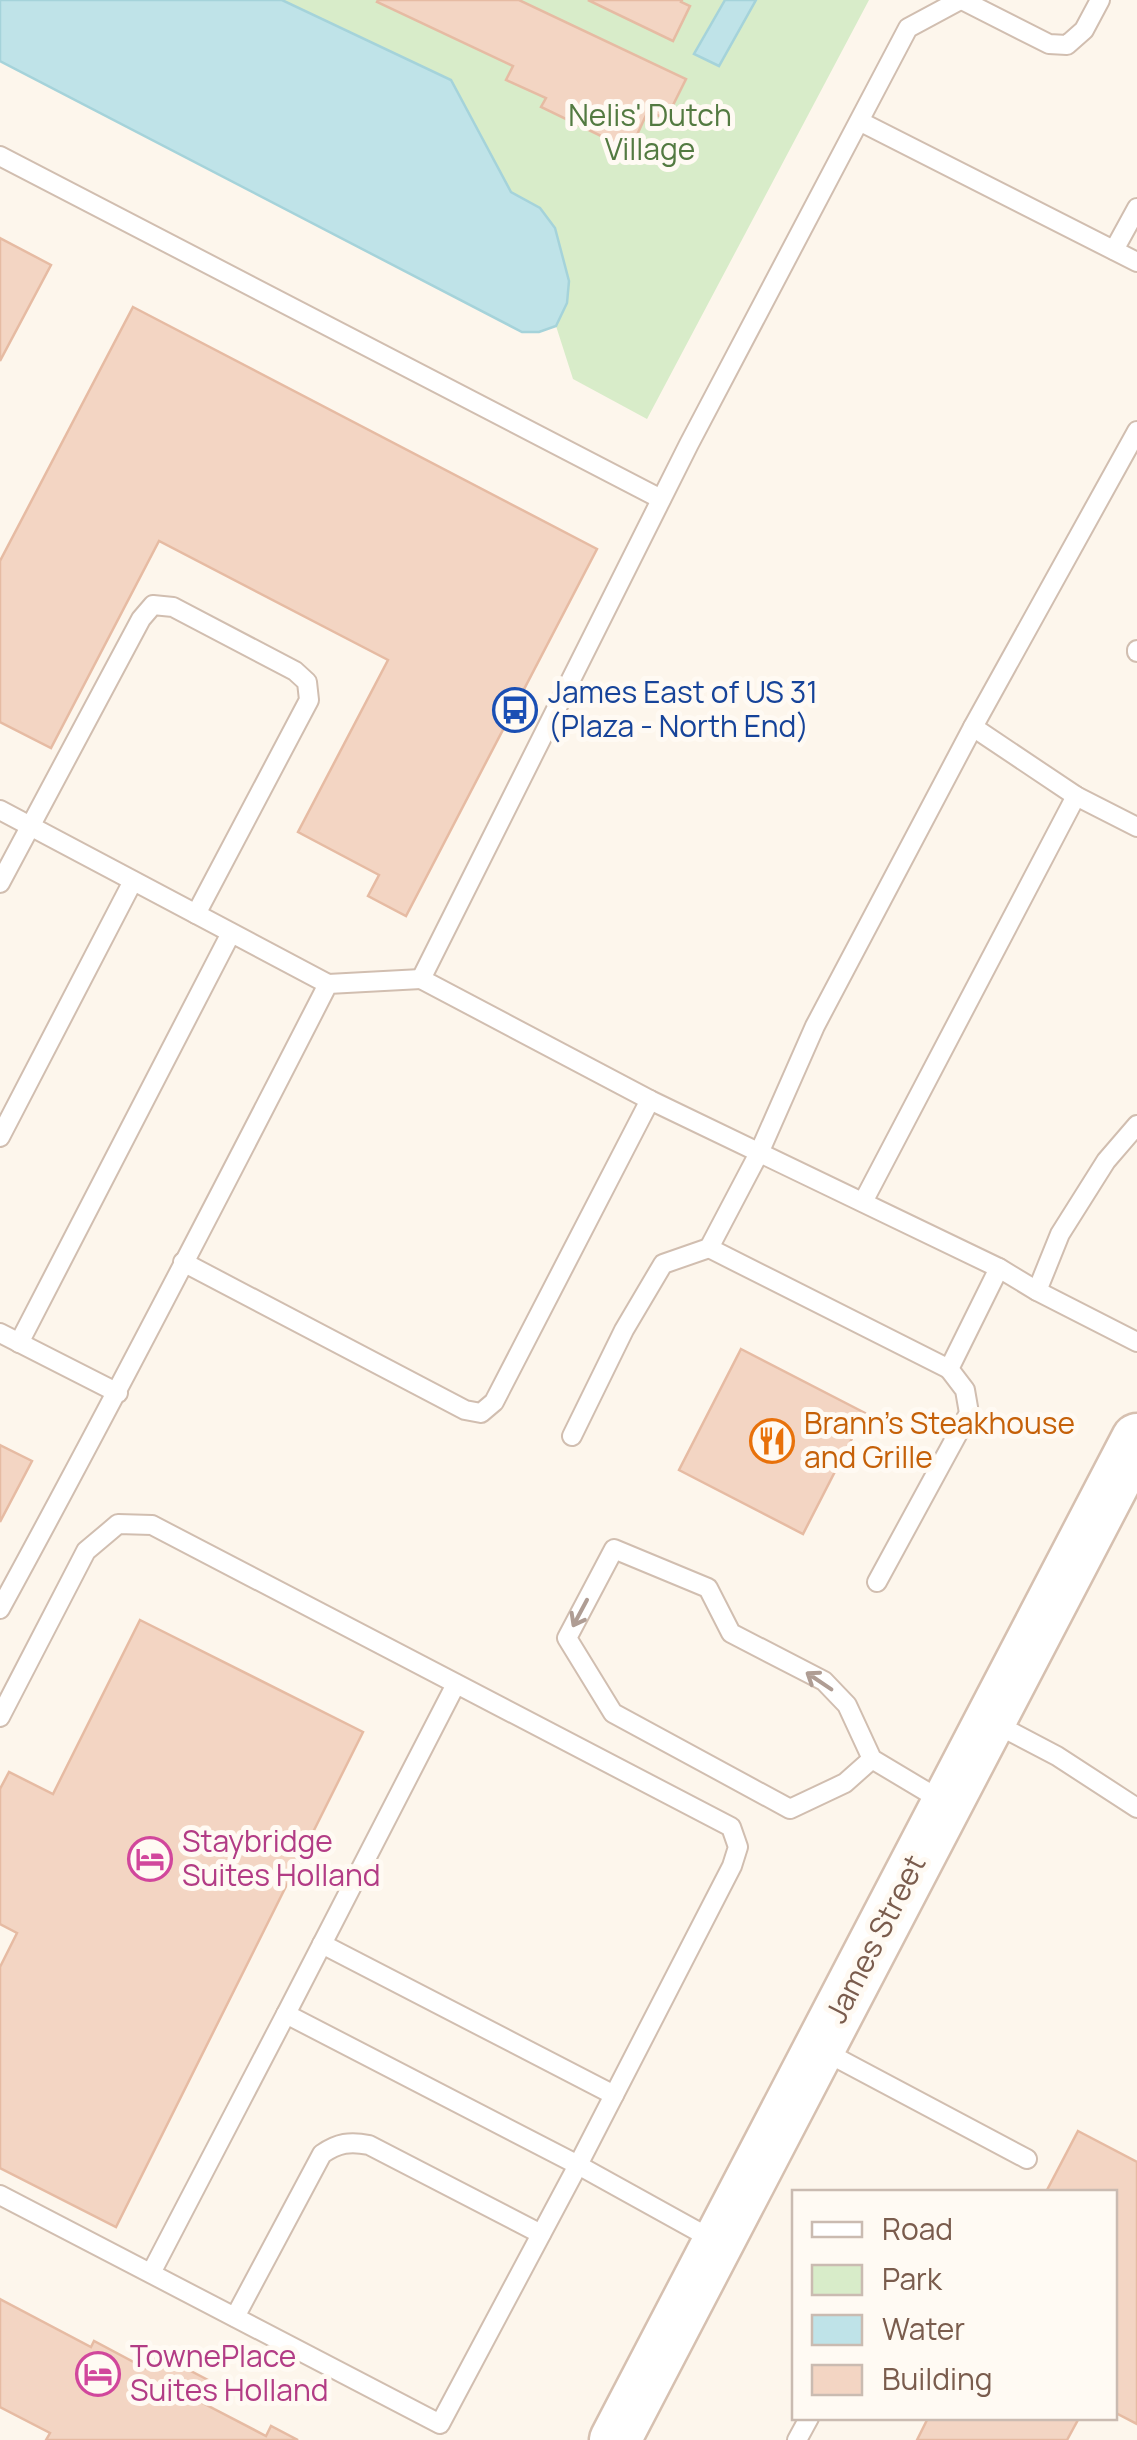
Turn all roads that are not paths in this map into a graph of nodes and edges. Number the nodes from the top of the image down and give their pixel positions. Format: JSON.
{"nodes":[{"id":1,"x":961,"y":0,"type":"edge"},
{"id":2,"x":1100,"y":0,"type":"edge"},
{"id":3,"x":860,"y":122,"type":"junction"},
{"id":4,"x":0,"y":156,"type":"edge"},
{"id":5,"x":1137,"y":208,"type":"edge"},
{"id":6,"x":1114,"y":250,"type":"junction"},
{"id":7,"x":1137,"y":262,"type":"edge"},
{"id":8,"x":1137,"y":431,"type":"edge"},
{"id":9,"x":661,"y":499,"type":"junction"},
{"id":10,"x":974,"y":727,"type":"junction"},
{"id":11,"x":1076,"y":796,"type":"junction"},
{"id":12,"x":0,"y":810,"type":"edge"},
{"id":13,"x":30,"y":826,"type":"junction"},
{"id":14,"x":1137,"y":827,"type":"edge"},
{"id":15,"x":133,"y":881,"type":"junction"},
{"id":16,"x":0,"y":883,"type":"edge"},
{"id":17,"x":196,"y":914,"type":"junction"},
{"id":18,"x":231,"y":933,"type":"junction"},
{"id":19,"x":421,"y":980,"type":"junction"},
{"id":20,"x":328,"y":984,"type":"junction"},
{"id":21,"x":650,"y":1100,"type":"junction"},
{"id":22,"x":1137,"y":1125,"type":"edge"},
{"id":23,"x":0,"y":1136,"type":"edge"},
{"id":24,"x":759,"y":1153,"type":"junction"},
{"id":25,"x":863,"y":1202,"type":"junction"},
{"id":26,"x":709,"y":1248,"type":"junction"},
{"id":27,"x":183,"y":1262,"type":"junction"},
{"id":28,"x":999,"y":1268,"type":"junction"},
{"id":29,"x":1037,"y":1290,"type":"junction"},
{"id":30,"x":0,"y":1333,"type":"edge"},
{"id":31,"x":1137,"y":1342,"type":"edge"},
{"id":32,"x":19,"y":1343,"type":"junction"},
{"id":33,"x":949,"y":1369,"type":"junction"},
{"id":34,"x":118,"y":1393,"type":"junction"},
{"id":35,"x":572,"y":1436,"type":"dead end"},
{"id":36,"x":1137,"y":1439,"type":"edge"},
{"id":37,"x":877,"y":1582,"type":"dead end"},
{"id":38,"x":0,"y":1609,"type":"edge"},
{"id":39,"x":456,"y":1684,"type":"junction"},
{"id":40,"x":0,"y":1718,"type":"edge"},
{"id":41,"x":989,"y":1720,"type":"junction"},
{"id":42,"x":872,"y":1759,"type":"junction"},
{"id":43,"x":946,"y":1804,"type":"junction"},
{"id":44,"x":1137,"y":1808,"type":"edge"},
{"id":45,"x":322,"y":1944,"type":"junction"},
{"id":46,"x":286,"y":2014,"type":"junction"},
{"id":47,"x":819,"y":2049,"type":"junction"},
{"id":48,"x":614,"y":2095,"type":"junction"},
{"id":49,"x":1026,"y":2159,"type":"dead end"},
{"id":50,"x":578,"y":2165,"type":"junction"},
{"id":51,"x":0,"y":2195,"type":"edge"},
{"id":52,"x":541,"y":2234,"type":"junction"},
{"id":53,"x":717,"y":2242,"type":"junction"},
{"id":54,"x":151,"y":2273,"type":"junction"},
{"id":55,"x":235,"y":2317,"type":"junction"},
{"id":56,"x":435,"y":2432,"type":"edge"},
{"id":57,"x":614,"y":2440,"type":"edge"}],
"edges":[{"from":1,"to":2,"type":"lane"},
{"from":1,"to":3,"type":"lane"},
{"from":3,"to":6,"type":"lane"},
{"from":3,"to":9,"type":"lane"},
{"from":4,"to":9,"type":"lane"},
{"from":5,"to":6,"type":"lane"},
{"from":6,"to":7,"type":"lane"},
{"from":8,"to":10,"type":"lane"},
{"from":9,"to":19,"type":"lane"},
{"from":10,"to":11,"type":"lane"},
{"from":10,"to":24,"type":"lane"},
{"from":11,"to":14,"type":"lane"},
{"from":11,"to":25,"type":"lane"},
{"from":12,"to":13,"type":"lane"},
{"from":13,"to":15,"type":"lane"},
{"from":13,"to":16,"type":"lane"},
{"from":13,"to":17,"type":"lane"},
{"from":15,"to":17,"type":"lane"},
{"from":15,"to":23,"type":"lane"},
{"from":17,"to":18,"type":"lane"},
{"from":18,"to":20,"type":"lane"},
{"from":18,"to":32,"type":"lane"},
{"from":19,"to":20,"type":"lane"},
{"from":19,"to":21,"type":"lane"},
{"from":20,"to":27,"type":"lane"},
{"from":21,"to":24,"type":"lane"},
{"from":21,"to":27,"type":"lane"},
{"from":22,"to":29,"type":"lane"},
{"from":24,"to":25,"type":"lane"},
{"from":24,"to":26,"type":"lane"},
{"from":25,"to":28,"type":"lane"},
{"from":26,"to":33,"type":"lane"},
{"from":26,"to":35,"type":"lane"},
{"from":27,"to":34,"type":"lane"},
{"from":28,"to":29,"type":"lane"},
{"from":28,"to":33,"type":"lane"},
{"from":29,"to":31,"type":"lane"},
{"from":30,"to":32,"type":"lane"},
{"from":32,"to":34,"type":"lane"},
{"from":33,"to":37,"type":"lane"},
{"from":34,"to":38,"type":"lane"},
{"from":36,"to":41,"type":"street","name":"James Street"},
{"from":39,"to":40,"type":"lane"},
{"from":39,"to":45,"type":"lane"},
{"from":39,"to":48,"type":"lane"},
{"from":41,"to":43,"type":"street","name":"James Street"},
{"from":41,"to":44,"type":"lane"},
{"from":42,"to":42,"type":"lane","one_way":true},
{"from":42,"to":43,"type":"lane"},
{"from":43,"to":47,"type":"street","name":"James Street"},
{"from":45,"to":46,"type":"lane"},
{"from":45,"to":48,"type":"lane"},
{"from":46,"to":50,"type":"lane"},
{"from":46,"to":54,"type":"lane"},
{"from":47,"to":49,"type":"lane"},
{"from":47,"to":53,"type":"street","name":"James Street"},
{"from":48,"to":50,"type":"lane"},
{"from":50,"to":52,"type":"lane"},
{"from":50,"to":53,"type":"lane"},
{"from":51,"to":54,"type":"lane"},
{"from":52,"to":55,"type":"lane"},
{"from":52,"to":56,"type":"lane"},
{"from":53,"to":57,"type":"street","name":"James Street"},
{"from":54,"to":55,"type":"lane"},
{"from":55,"to":56,"type":"lane"}]}
